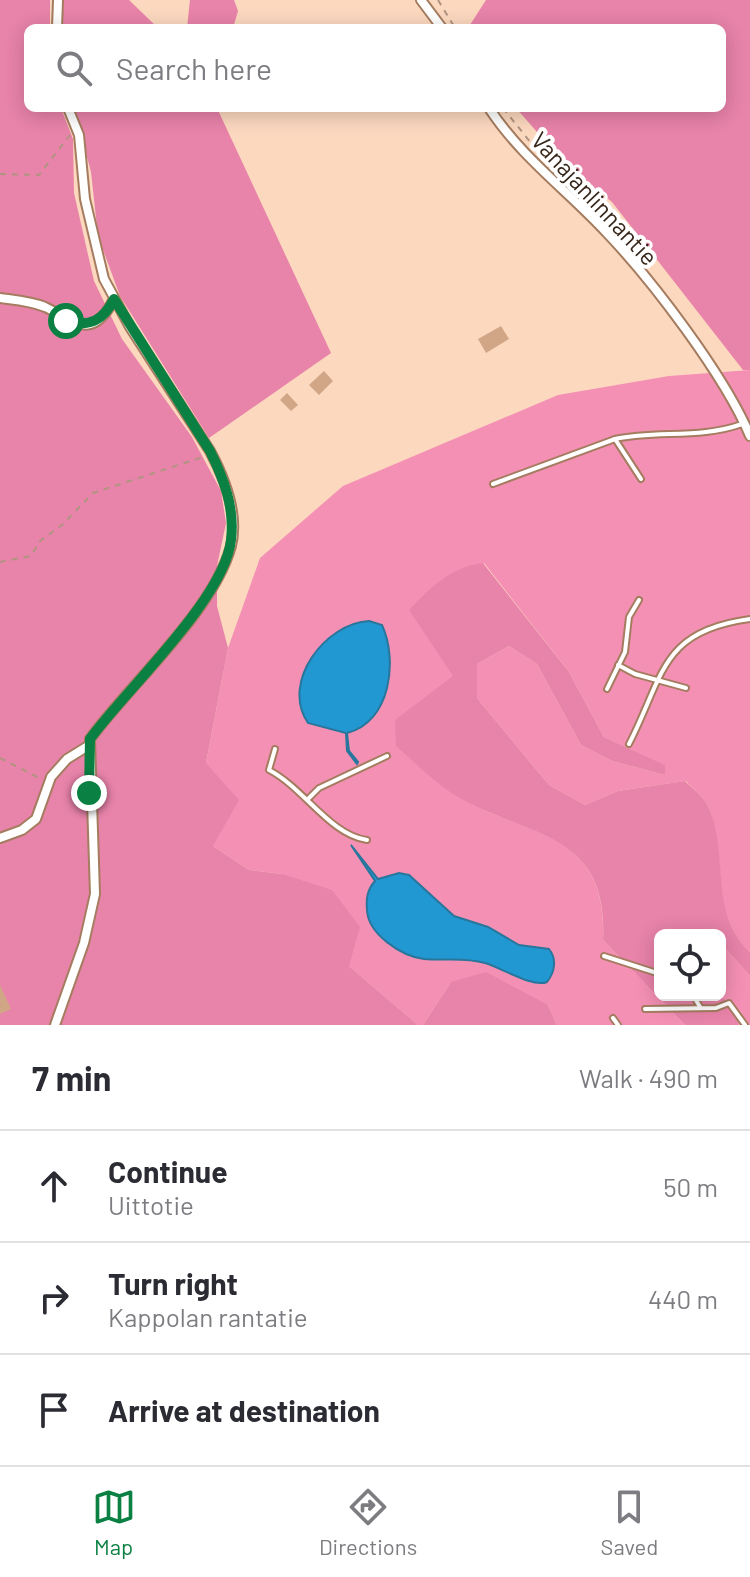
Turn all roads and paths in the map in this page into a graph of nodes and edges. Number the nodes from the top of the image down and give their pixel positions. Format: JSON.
{"nodes":[{"id":1,"x":58,"y":0,"type":"edge"},
{"id":2,"x":421,"y":0,"type":"edge"},
{"id":3,"x":438,"y":0,"type":"edge"},
{"id":4,"x":57,"y":24,"type":"edge"},
{"id":5,"x":439,"y":24,"type":"edge"},
{"id":6,"x":453,"y":24,"type":"edge"},
{"id":7,"x":70,"y":112,"type":"edge"},
{"id":8,"x":492,"y":112,"type":"edge"},
{"id":9,"x":76,"y":128,"type":"junction"},
{"id":10,"x":0,"y":174,"type":"edge"},
{"id":11,"x":0,"y":298,"type":"edge"},
{"id":12,"x":114,"y":299,"type":"junction"},
{"id":13,"x":744,"y":424,"type":"junction"},
{"id":14,"x":750,"y":436,"type":"edge"},
{"id":15,"x":615,"y":439,"type":"junction"},
{"id":16,"x":211,"y":454,"type":"junction"},
{"id":17,"x":641,"y":479,"type":"dead end"},
{"id":18,"x":493,"y":484,"type":"dead end"},
{"id":19,"x":0,"y":562,"type":"edge"},
{"id":20,"x":639,"y":600,"type":"dead end"},
{"id":21,"x":750,"y":619,"type":"edge"},
{"id":22,"x":618,"y":665,"type":"junction"},
{"id":23,"x":657,"y":680,"type":"junction"},
{"id":24,"x":686,"y":688,"type":"dead end"},
{"id":25,"x":607,"y":689,"type":"dead end"},
{"id":26,"x":629,"y":744,"type":"dead end"},
{"id":27,"x":88,"y":746,"type":"junction"},
{"id":28,"x":275,"y":749,"type":"dead end"},
{"id":29,"x":387,"y":756,"type":"dead end"},
{"id":30,"x":0,"y":758,"type":"edge"},
{"id":31,"x":49,"y":783,"type":"junction"},
{"id":32,"x":309,"y":798,"type":"junction"},
{"id":33,"x":0,"y":838,"type":"edge"},
{"id":34,"x":367,"y":840,"type":"dead end"},
{"id":35,"x":604,"y":956,"type":"dead end"},
{"id":36,"x":654,"y":972,"type":"edge"},
{"id":37,"x":696,"y":1001,"type":"edge"},
{"id":38,"x":700,"y":1008,"type":"junction"},
{"id":39,"x":645,"y":1009,"type":"dead end"},
{"id":40,"x":613,"y":1018,"type":"dead end"},
{"id":41,"x":55,"y":1025,"type":"edge"},
{"id":42,"x":618,"y":1025,"type":"edge"},
{"id":43,"x":745,"y":1025,"type":"edge"}],
"edges":[{"from":1,"to":4,"type":"street"},
{"from":2,"to":5,"type":"street"},
{"from":3,"to":6,"type":"path"},
{"from":7,"to":9,"type":"street"},
{"from":8,"to":13,"type":"street","name":"Vanajanlinnantie"},
{"from":9,"to":10,"type":"path"},
{"from":9,"to":12,"type":"street"},
{"from":11,"to":12,"type":"street"},
{"from":12,"to":16,"type":"street"},
{"from":13,"to":14,"type":"street","name":"Vanajanlinnantie"},
{"from":13,"to":15,"type":"lane"},
{"from":15,"to":17,"type":"lane"},
{"from":15,"to":18,"type":"lane"},
{"from":16,"to":19,"type":"path"},
{"from":16,"to":27,"type":"street"},
{"from":20,"to":22,"type":"lane"},
{"from":21,"to":23,"type":"lane"},
{"from":22,"to":23,"type":"lane"},
{"from":22,"to":25,"type":"lane"},
{"from":23,"to":24,"type":"lane"},
{"from":23,"to":26,"type":"lane"},
{"from":27,"to":31,"type":"street"},
{"from":27,"to":41,"type":"street"},
{"from":28,"to":32,"type":"lane"},
{"from":29,"to":32,"type":"lane"},
{"from":30,"to":31,"type":"path"},
{"from":31,"to":33,"type":"street"},
{"from":32,"to":34,"type":"lane"},
{"from":35,"to":36,"type":"lane"},
{"from":37,"to":38,"type":"lane"},
{"from":38,"to":39,"type":"lane"},
{"from":38,"to":43,"type":"lane"},
{"from":40,"to":42,"type":"lane"}]}
